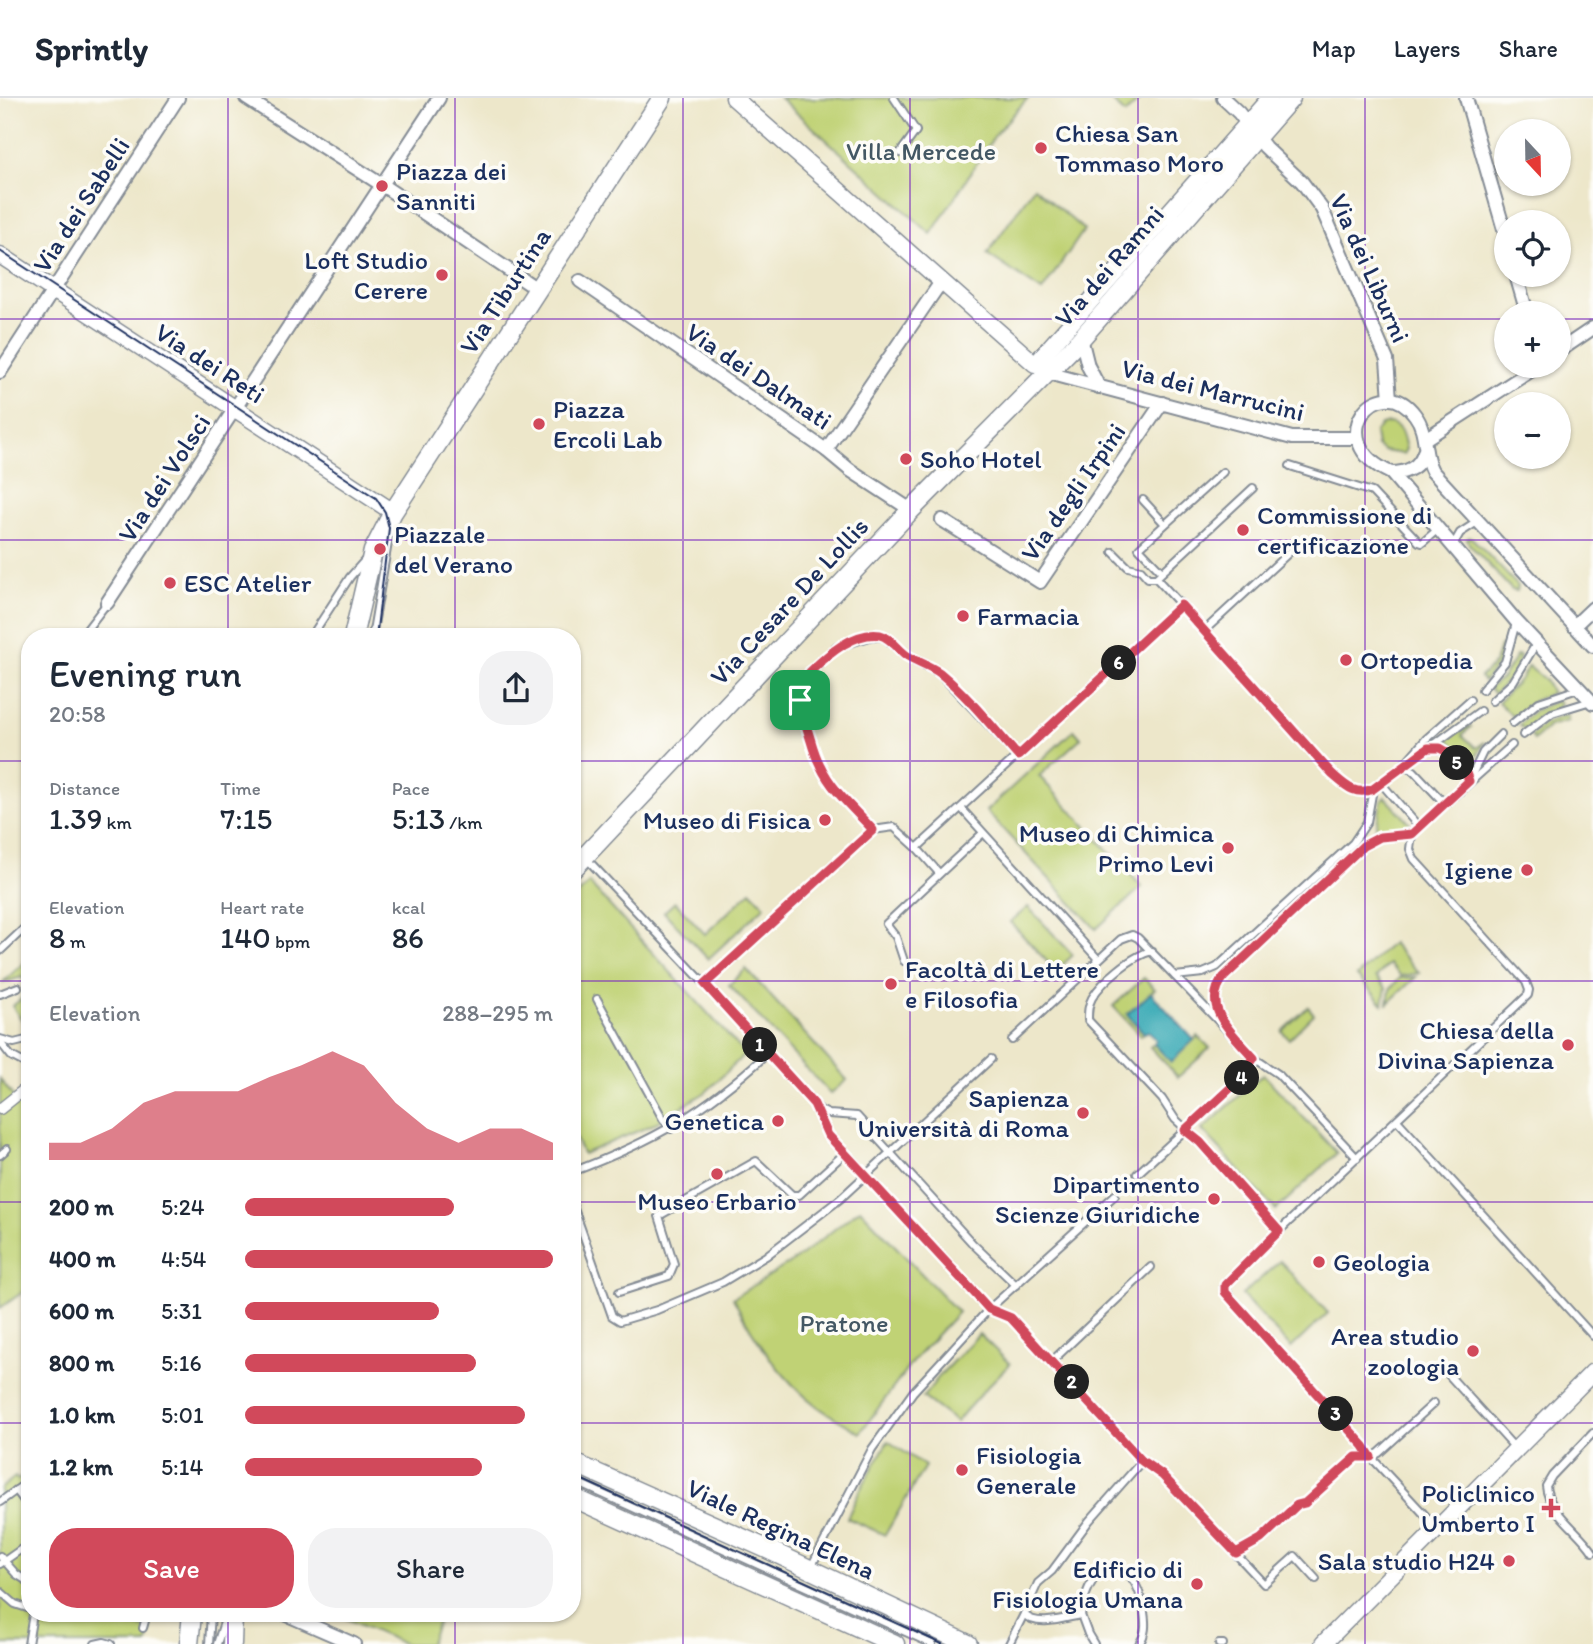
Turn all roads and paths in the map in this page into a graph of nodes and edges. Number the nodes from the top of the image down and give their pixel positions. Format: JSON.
{"nodes":[{"id":1,"x":178,"y":98,"type":"edge"},
{"id":2,"x":246,"y":98,"type":"edge"},
{"id":3,"x":439,"y":98,"type":"edge"},
{"id":4,"x":662,"y":98,"type":"edge"},
{"id":5,"x":734,"y":98,"type":"edge"},
{"id":6,"x":894,"y":98,"type":"edge"},
{"id":7,"x":1223,"y":98,"type":"edge"},
{"id":8,"x":1270,"y":98,"type":"edge"},
{"id":9,"x":1291,"y":98,"type":"edge"},
{"id":10,"x":1466,"y":98,"type":"edge"},
{"id":11,"x":1252,"y":130,"type":"junction"},
{"id":12,"x":900,"y":153,"type":"dead end"},
{"id":13,"x":382,"y":186,"type":"junction"},
{"id":14,"x":1498,"y":210,"type":"edge"},
{"id":15,"x":0,"y":255,"type":"edge"},
{"id":16,"x":580,"y":281,"type":"dead end"},
{"id":17,"x":941,"y":282,"type":"junction"},
{"id":18,"x":537,"y":289,"type":"junction"},
{"id":19,"x":53,"y":290,"type":"junction"},
{"id":20,"x":1593,"y":328,"type":"edge"},
{"id":21,"x":1080,"y":338,"type":"junction"},
{"id":22,"x":1571,"y":343,"type":"edge"},
{"id":23,"x":1041,"y":368,"type":"junction"},
{"id":24,"x":0,"y":372,"type":"edge"},
{"id":25,"x":1520,"y":378,"type":"edge"},
{"id":26,"x":1099,"y":387,"type":"junction"},
{"id":27,"x":1390,"y":399,"type":"junction"},
{"id":28,"x":1162,"y":403,"type":"junction"},
{"id":29,"x":236,"y":409,"type":"junction"},
{"id":30,"x":1356,"y":438,"type":"junction"},
{"id":31,"x":1425,"y":445,"type":"junction"},
{"id":32,"x":826,"y":450,"type":"junction"},
{"id":33,"x":1290,"y":466,"type":"dead end"},
{"id":34,"x":1223,"y":472,"type":"dead end"},
{"id":35,"x":1391,"y":473,"type":"junction"},
{"id":36,"x":1253,"y":488,"type":"dead end"},
{"id":37,"x":1143,"y":500,"type":"dead end"},
{"id":38,"x":911,"y":510,"type":"junction"},
{"id":39,"x":393,"y":512,"type":"junction"},
{"id":40,"x":942,"y":520,"type":"dead end"},
{"id":41,"x":1477,"y":522,"type":"junction"},
{"id":42,"x":1165,"y":524,"type":"junction"},
{"id":43,"x":1437,"y":530,"type":"junction"},
{"id":44,"x":1452,"y":547,"type":"junction"},
{"id":45,"x":1294,"y":548,"type":"dead end"},
{"id":46,"x":373,"y":551,"type":"junction"},
{"id":47,"x":1113,"y":552,"type":"dead end"},
{"id":48,"x":1162,"y":572,"type":"junction"},
{"id":49,"x":1156,"y":578,"type":"junction"},
{"id":50,"x":107,"y":603,"type":"joint"},
{"id":51,"x":1181,"y":605,"type":"junction"},
{"id":52,"x":1593,"y":608,"type":"edge"},
{"id":53,"x":1516,"y":621,"type":"junction"},
{"id":54,"x":1574,"y":626,"type":"junction"},
{"id":55,"x":88,"y":628,"type":"edge"},
{"id":56,"x":317,"y":628,"type":"edge"},
{"id":57,"x":355,"y":628,"type":"edge"},
{"id":58,"x":374,"y":628,"type":"edge"},
{"id":59,"x":1204,"y":631,"type":"junction"},
{"id":60,"x":1536,"y":644,"type":"junction"},
{"id":61,"x":1593,"y":646,"type":"edge"},
{"id":62,"x":1578,"y":688,"type":"junction"},
{"id":63,"x":1482,"y":690,"type":"dead end"},
{"id":64,"x":1470,"y":700,"type":"dead end"},
{"id":65,"x":1492,"y":701,"type":"dead end"},
{"id":66,"x":1592,"y":702,"type":"edge"},
{"id":67,"x":1480,"y":711,"type":"dead end"},
{"id":68,"x":1513,"y":723,"type":"dead end"},
{"id":69,"x":1501,"y":734,"type":"dead end"},
{"id":70,"x":1523,"y":734,"type":"dead end"},
{"id":71,"x":1511,"y":745,"type":"dead end"},
{"id":72,"x":1428,"y":748,"type":"junction"},
{"id":73,"x":1018,"y":756,"type":"junction"},
{"id":74,"x":1401,"y":768,"type":"junction"},
{"id":75,"x":1469,"y":781,"type":"junction"},
{"id":76,"x":1381,"y":783,"type":"junction"},
{"id":77,"x":1373,"y":789,"type":"junction"},
{"id":78,"x":1445,"y":804,"type":"junction"},
{"id":79,"x":961,"y":808,"type":"junction"},
{"id":80,"x":1419,"y":827,"type":"junction"},
{"id":81,"x":873,"y":830,"type":"junction"},
{"id":82,"x":983,"y":833,"type":"junction"},
{"id":83,"x":1412,"y":834,"type":"junction"},
{"id":84,"x":917,"y":848,"type":"junction"},
{"id":85,"x":585,"y":856,"type":"junction"},
{"id":86,"x":581,"y":860,"type":"edge"},
{"id":87,"x":939,"y":873,"type":"junction"},
{"id":88,"x":21,"y":931,"type":"edge"},
{"id":89,"x":0,"y":951,"type":"edge"},
{"id":90,"x":1152,"y":951,"type":"junction"},
{"id":91,"x":1098,"y":959,"type":"junction"},
{"id":92,"x":904,"y":961,"type":"dead end"},
{"id":93,"x":1175,"y":976,"type":"junction"},
{"id":94,"x":705,"y":984,"type":"junction"},
{"id":95,"x":18,"y":987,"type":"dead end"},
{"id":96,"x":0,"y":994,"type":"edge"},
{"id":97,"x":597,"y":999,"type":"dead end"},
{"id":98,"x":1223,"y":1024,"type":"junction"},
{"id":99,"x":1012,"y":1040,"type":"dead end"},
{"id":100,"x":0,"y":1041,"type":"edge"},
{"id":101,"x":21,"y":1041,"type":"edge"},
{"id":102,"x":768,"y":1054,"type":"junction"},
{"id":103,"x":1254,"y":1058,"type":"junction"},
{"id":104,"x":991,"y":1059,"type":"dead end"},
{"id":105,"x":21,"y":1061,"type":"edge"},
{"id":106,"x":21,"y":1092,"type":"edge"},
{"id":107,"x":814,"y":1104,"type":"junction"},
{"id":108,"x":0,"y":1109,"type":"edge"},
{"id":109,"x":1397,"y":1120,"type":"junction"},
{"id":110,"x":671,"y":1129,"type":"junction"},
{"id":111,"x":1185,"y":1130,"type":"junction"},
{"id":112,"x":7,"y":1149,"type":"dead end"},
{"id":113,"x":890,"y":1152,"type":"junction"},
{"id":114,"x":845,"y":1153,"type":"junction"},
{"id":115,"x":0,"y":1154,"type":"edge"},
{"id":116,"x":1357,"y":1158,"type":"junction"},
{"id":117,"x":581,"y":1168,"type":"edge"},
{"id":118,"x":1137,"y":1174,"type":"dead end"},
{"id":119,"x":865,"y":1175,"type":"junction"},
{"id":120,"x":1115,"y":1195,"type":"dead end"},
{"id":121,"x":581,"y":1228,"type":"edge"},
{"id":122,"x":1279,"y":1231,"type":"junction"},
{"id":123,"x":1152,"y":1267,"type":"dead end"},
{"id":124,"x":1016,"y":1285,"type":"junction"},
{"id":125,"x":619,"y":1292,"type":"dead end"},
{"id":126,"x":989,"y":1309,"type":"junction"},
{"id":127,"x":1593,"y":1336,"type":"edge"},
{"id":128,"x":1052,"y":1361,"type":"junction"},
{"id":129,"x":1446,"y":1372,"type":"dead end"},
{"id":130,"x":1593,"y":1372,"type":"edge"},
{"id":131,"x":1434,"y":1403,"type":"dead end"},
{"id":132,"x":1593,"y":1433,"type":"edge"},
{"id":133,"x":1517,"y":1449,"type":"junction"},
{"id":134,"x":1371,"y":1457,"type":"junction"},
{"id":135,"x":1142,"y":1461,"type":"junction"},
{"id":136,"x":581,"y":1466,"type":"edge"},
{"id":137,"x":581,"y":1484,"type":"edge"},
{"id":138,"x":21,"y":1486,"type":"edge"},
{"id":139,"x":16,"y":1490,"type":"junction"},
{"id":140,"x":21,"y":1497,"type":"edge"},
{"id":141,"x":581,"y":1501,"type":"edge"},
{"id":142,"x":0,"y":1502,"type":"edge"},
{"id":143,"x":1438,"y":1529,"type":"junction"},
{"id":144,"x":21,"y":1548,"type":"edge"},
{"id":145,"x":1593,"y":1552,"type":"edge"},
{"id":146,"x":1236,"y":1553,"type":"junction"},
{"id":147,"x":1,"y":1560,"type":"edge"},
{"id":148,"x":809,"y":1571,"type":"junction"},
{"id":149,"x":21,"y":1577,"type":"edge"},
{"id":150,"x":1316,"y":1579,"type":"dead end"},
{"id":151,"x":0,"y":1591,"type":"edge"},
{"id":152,"x":21,"y":1606,"type":"edge"},
{"id":153,"x":1024,"y":1614,"type":"junction"},
{"id":154,"x":1082,"y":1615,"type":"junction"},
{"id":155,"x":32,"y":1622,"type":"edge"},
{"id":156,"x":145,"y":1622,"type":"edge"},
{"id":157,"x":191,"y":1622,"type":"edge"},
{"id":158,"x":210,"y":1622,"type":"edge"},
{"id":159,"x":224,"y":1622,"type":"edge"},
{"id":160,"x":233,"y":1622,"type":"edge"},
{"id":161,"x":303,"y":1622,"type":"edge"},
{"id":162,"x":143,"y":1628,"type":"dead end"},
{"id":163,"x":30,"y":1644,"type":"edge"},
{"id":164,"x":95,"y":1644,"type":"edge"},
{"id":165,"x":111,"y":1644,"type":"edge"},
{"id":166,"x":189,"y":1644,"type":"edge"},
{"id":167,"x":209,"y":1644,"type":"edge"},
{"id":168,"x":217,"y":1644,"type":"edge"},
{"id":169,"x":232,"y":1644,"type":"edge"},
{"id":170,"x":354,"y":1644,"type":"edge"},
{"id":171,"x":895,"y":1644,"type":"edge"},
{"id":172,"x":932,"y":1644,"type":"edge"},
{"id":173,"x":968,"y":1644,"type":"edge"},
{"id":174,"x":1009,"y":1644,"type":"edge"},
{"id":175,"x":1094,"y":1644,"type":"edge"},
{"id":176,"x":1139,"y":1644,"type":"edge"},
{"id":177,"x":1323,"y":1644,"type":"edge"}],
"edges":[{"from":1,"to":19,"type":"street","name":"Via dei Sabelli"},
{"from":2,"to":13,"type":"street"},
{"from":3,"to":13,"type":"street"},
{"from":4,"to":18,"type":"main road","name":"Via Tiburtina"},
{"from":5,"to":17,"type":"street","name":"Via dei Marrucini"},
{"from":6,"to":12,"type":"lane"},
{"from":7,"to":11,"type":"street","name":"Via dei Liburni"},
{"from":8,"to":11,"type":"street","name":"Via dei Ramni"},
{"from":9,"to":11,"type":"main road","name":"Via dei Ramni"},
{"from":10,"to":14,"type":"street"},
{"from":11,"to":21,"type":"main road","name":"Via dei Ramni"},
{"from":11,"to":23,"type":"street","name":"Via dei Ramni"},
{"from":11,"to":27,"type":"street","name":"Via dei Liburni"},
{"from":13,"to":18,"type":"street"},
{"from":13,"to":29,"type":"street","name":"Via dei Volsci"},
{"from":15,"to":19,"type":"street","name":"Via dei Reti"},
{"from":16,"to":32,"type":"street","name":"Via dei Dalmati"},
{"from":17,"to":23,"type":"street","name":"Via dei Marrucini"},
{"from":17,"to":32,"type":"street"},
{"from":18,"to":39,"type":"main road","name":"Via Tiburtina"},
{"from":19,"to":24,"type":"street","name":"Via dei Sabelli"},
{"from":19,"to":29,"type":"street","name":"Via dei Reti"},
{"from":20,"to":22,"type":"street"},
{"from":21,"to":23,"type":"main road","name":"Via dei Ramni"},
{"from":21,"to":26,"type":"street","name":"Via dei Marrucini"},
{"from":23,"to":26,"type":"street","name":"Via dei Marrucini"},
{"from":23,"to":38,"type":"main road","name":"Via Cesare De Lollis"},
{"from":25,"to":31,"type":"street"},
{"from":26,"to":28,"type":"street","name":"Via dei Marrucini"},
{"from":27,"to":30,"type":"street"},
{"from":27,"to":31,"type":"street"},
{"from":28,"to":30,"type":"street","name":"Via dei Marrucini"},
{"from":28,"to":40,"type":"street","name":"Via degli Irpini"},
{"from":29,"to":39,"type":"street","name":"Via dei Reti"},
{"from":29,"to":50,"type":"street","name":"Via dei Volsci"},
{"from":30,"to":35,"type":"street"},
{"from":31,"to":35,"type":"street"},
{"from":31,"to":41,"type":"street"},
{"from":32,"to":38,"type":"street","name":"Via dei Dalmati"},
{"from":33,"to":43,"type":"lane"},
{"from":34,"to":42,"type":"lane"},
{"from":35,"to":43,"type":"street"},
{"from":36,"to":48,"type":"lane"},
{"from":37,"to":42,"type":"lane"},
{"from":38,"to":85,"type":"main road","name":"Via Cesare De Lollis"},
{"from":39,"to":46,"type":"main road"},
{"from":39,"to":58,"type":"lane"},
{"from":41,"to":44,"type":"lane"},
{"from":41,"to":54,"type":"street"},
{"from":42,"to":48,"type":"lane"},
{"from":43,"to":44,"type":"street"},
{"from":44,"to":53,"type":"street"},
{"from":45,"to":59,"type":"lane"},
{"from":46,"to":56,"type":"lane"},
{"from":46,"to":57,"type":"main road"},
{"from":47,"to":49,"type":"lane"},
{"from":48,"to":49,"type":"lane"},
{"from":49,"to":51,"type":"lane"},
{"from":50,"to":55,"type":"lane","name":"Via dei Volsci"},
{"from":51,"to":59,"type":"lane"},
{"from":51,"to":73,"type":"lane"},
{"from":52,"to":54,"type":"street"},
{"from":53,"to":60,"type":"street"},
{"from":53,"to":63,"type":"lane"},
{"from":54,"to":61,"type":"street"},
{"from":59,"to":77,"type":"lane"},
{"from":60,"to":62,"type":"street"},
{"from":60,"to":65,"type":"lane"},
{"from":62,"to":66,"type":"street"},
{"from":62,"to":68,"type":"lane"},
{"from":64,"to":74,"type":"lane"},
{"from":66,"to":70,"type":"lane"},
{"from":67,"to":72,"type":"lane"},
{"from":69,"to":75,"type":"lane"},
{"from":71,"to":75,"type":"lane"},
{"from":72,"to":74,"type":"lane"},
{"from":72,"to":75,"type":"lane"},
{"from":73,"to":79,"type":"lane"},
{"from":73,"to":81,"type":"lane"},
{"from":74,"to":76,"type":"lane"},
{"from":74,"to":78,"type":"lane"},
{"from":75,"to":78,"type":"lane"},
{"from":76,"to":77,"type":"lane"},
{"from":76,"to":80,"type":"lane"},
{"from":77,"to":93,"type":"lane"},
{"from":78,"to":80,"type":"lane"},
{"from":79,"to":82,"type":"lane"},
{"from":79,"to":84,"type":"lane"},
{"from":80,"to":83,"type":"lane"},
{"from":81,"to":84,"type":"lane"},
{"from":81,"to":94,"type":"lane"},
{"from":82,"to":87,"type":"lane"},
{"from":82,"to":91,"type":"lane"},
{"from":83,"to":98,"type":"lane"},
{"from":83,"to":109,"type":"lane"},
{"from":84,"to":87,"type":"lane"},
{"from":85,"to":86,"type":"main road","name":"Via Cesare De Lollis"},
{"from":85,"to":94,"type":"lane"},
{"from":87,"to":92,"type":"lane"},
{"from":88,"to":89,"type":"lane"},
{"from":90,"to":91,"type":"lane"},
{"from":90,"to":93,"type":"lane"},
{"from":90,"to":111,"type":"lane"},
{"from":91,"to":99,"type":"lane"},
{"from":93,"to":98,"type":"lane"},
{"from":94,"to":102,"type":"lane"},
{"from":95,"to":96,"type":"lane"},
{"from":97,"to":110,"type":"lane"},
{"from":98,"to":103,"type":"lane"},
{"from":100,"to":101,"type":"lane"},
{"from":100,"to":105,"type":"lane"},
{"from":102,"to":107,"type":"lane"},
{"from":102,"to":110,"type":"lane"},
{"from":103,"to":111,"type":"lane"},
{"from":103,"to":116,"type":"lane"},
{"from":104,"to":113,"type":"lane"},
{"from":106,"to":108,"type":"street"},
{"from":107,"to":113,"type":"lane"},
{"from":107,"to":114,"type":"lane"},
{"from":109,"to":116,"type":"lane"},
{"from":109,"to":127,"type":"lane"},
{"from":110,"to":117,"type":"lane"},
{"from":111,"to":118,"type":"lane"},
{"from":111,"to":122,"type":"lane"},
{"from":112,"to":115,"type":"lane"},
{"from":113,"to":119,"type":"lane"},
{"from":113,"to":124,"type":"lane"},
{"from":114,"to":119,"type":"lane"},
{"from":114,"to":125,"type":"lane"},
{"from":116,"to":122,"type":"lane"},
{"from":119,"to":121,"type":"lane"},
{"from":119,"to":126,"type":"lane"},
{"from":120,"to":124,"type":"lane"},
{"from":122,"to":134,"type":"lane"},
{"from":123,"to":128,"type":"lane"},
{"from":124,"to":126,"type":"lane"},
{"from":126,"to":128,"type":"lane"},
{"from":126,"to":148,"type":"lane"},
{"from":128,"to":135,"type":"lane"},
{"from":129,"to":133,"type":"lane"},
{"from":130,"to":133,"type":"street"},
{"from":131,"to":134,"type":"lane"},
{"from":132,"to":145,"type":"lane"},
{"from":133,"to":143,"type":"street"},
{"from":134,"to":143,"type":"lane"},
{"from":134,"to":146,"type":"lane"},
{"from":135,"to":146,"type":"lane"},
{"from":135,"to":153,"type":"lane"},
{"from":136,"to":148,"type":"main road","name":"Viale Regina Elena"},
{"from":137,"to":172,"type":"lane","name":"Viale Regina Elena"},
{"from":138,"to":139,"type":"lane"},
{"from":139,"to":140,"type":"lane"},
{"from":139,"to":142,"type":"lane"},
{"from":141,"to":171,"type":"main road"},
{"from":143,"to":177,"type":"street"},
{"from":144,"to":147,"type":"lane"},
{"from":146,"to":150,"type":"lane"},
{"from":147,"to":149,"type":"lane"},
{"from":148,"to":173,"type":"main road","name":"Viale Regina Elena"},
{"from":151,"to":152,"type":"lane"},
{"from":153,"to":154,"type":"lane"},
{"from":153,"to":174,"type":"lane"},
{"from":154,"to":175,"type":"lane"},
{"from":154,"to":176,"type":"lane"},
{"from":155,"to":163,"type":"lane"},
{"from":156,"to":162,"type":"lane"},
{"from":157,"to":166,"type":"main road"},
{"from":158,"to":167,"type":"lane"},
{"from":159,"to":168,"type":"lane"},
{"from":160,"to":169,"type":"main road"},
{"from":161,"to":170,"type":"street"},
{"from":164,"to":165,"type":"lane"}]}
